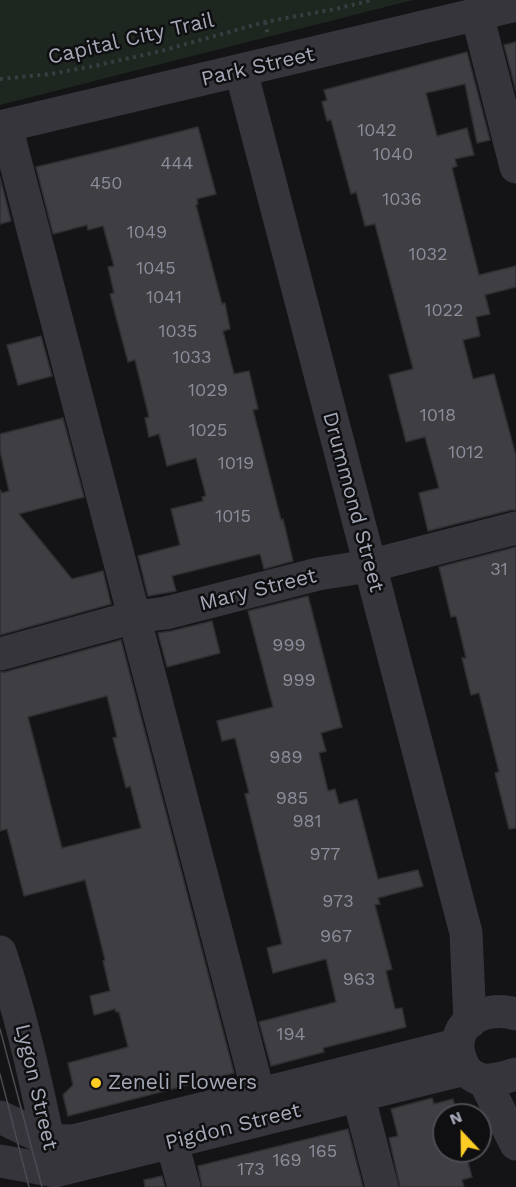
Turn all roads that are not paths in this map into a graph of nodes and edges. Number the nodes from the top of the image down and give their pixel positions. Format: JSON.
{"nodes":[{"id":1,"x":516,"y":5,"type":"edge"},
{"id":2,"x":477,"y":14,"type":"junction"},
{"id":3,"x":241,"y":71,"type":"junction"},
{"id":4,"x":3,"y":127,"type":"edge"},
{"id":5,"x":516,"y":167,"type":"edge"},
{"id":6,"x":516,"y":528,"type":"edge"},
{"id":7,"x":369,"y":566,"type":"junction"},
{"id":8,"x":134,"y":617,"type":"junction"},
{"id":9,"x":0,"y":654,"type":"edge"},
{"id":10,"x":466,"y":933,"type":"junction"},
{"id":11,"x":0,"y":952,"type":"edge"},
{"id":12,"x":511,"y":1013,"type":"edge"},
{"id":13,"x":469,"y":1054,"type":"junction"},
{"id":14,"x":516,"y":1074,"type":"edge"},
{"id":15,"x":355,"y":1083,"type":"junction"},
{"id":16,"x":249,"y":1106,"type":"junction"},
{"id":17,"x":0,"y":1117,"type":"edge"},
{"id":18,"x":172,"y":1143,"type":"junction"},
{"id":19,"x":516,"y":1144,"type":"edge"},
{"id":20,"x":3,"y":1165,"type":"edge"},
{"id":21,"x":54,"y":1166,"type":"edge"},
{"id":22,"x":184,"y":1187,"type":"edge"},
{"id":23,"x":382,"y":1187,"type":"edge"}],
"edges":[{"from":1,"to":2,"type":"street","name":"Park Street"},
{"from":2,"to":3,"type":"street","name":"Park Street"},
{"from":2,"to":5,"type":"street"},
{"from":3,"to":4,"type":"street","name":"Park Street"},
{"from":3,"to":7,"type":"street","name":"Drummond Street"},
{"from":4,"to":8,"type":"street"},
{"from":6,"to":7,"type":"street","name":"Mary Street"},
{"from":7,"to":8,"type":"street","name":"Mary Street"},
{"from":7,"to":10,"type":"street","name":"Drummond Street"},
{"from":8,"to":9,"type":"street","name":"Mary Street"},
{"from":8,"to":16,"type":"street"},
{"from":10,"to":12,"type":"street","name":"Drummond Street"},
{"from":10,"to":13,"type":"street","name":"Drummond Street"},
{"from":11,"to":21,"type":"street","name":"Lygon Street"},
{"from":12,"to":13,"type":"street"},
{"from":13,"to":14,"type":"street"},
{"from":13,"to":15,"type":"street","name":"Pigdon Street"},
{"from":13,"to":19,"type":"street","name":"Drummond Street"},
{"from":15,"to":16,"type":"street","name":"Pigdon Street"},
{"from":15,"to":23,"type":"street"},
{"from":16,"to":18,"type":"street","name":"Pigdon Street"},
{"from":16,"to":21,"type":"street","name":"Pigdon Street"},
{"from":17,"to":21,"type":"street","name":"Pigdon Street"},
{"from":18,"to":21,"type":"street","name":"Pigdon Street"},
{"from":18,"to":22,"type":"street"},
{"from":20,"to":21,"type":"street","name":"Pigdon Street"}]}
